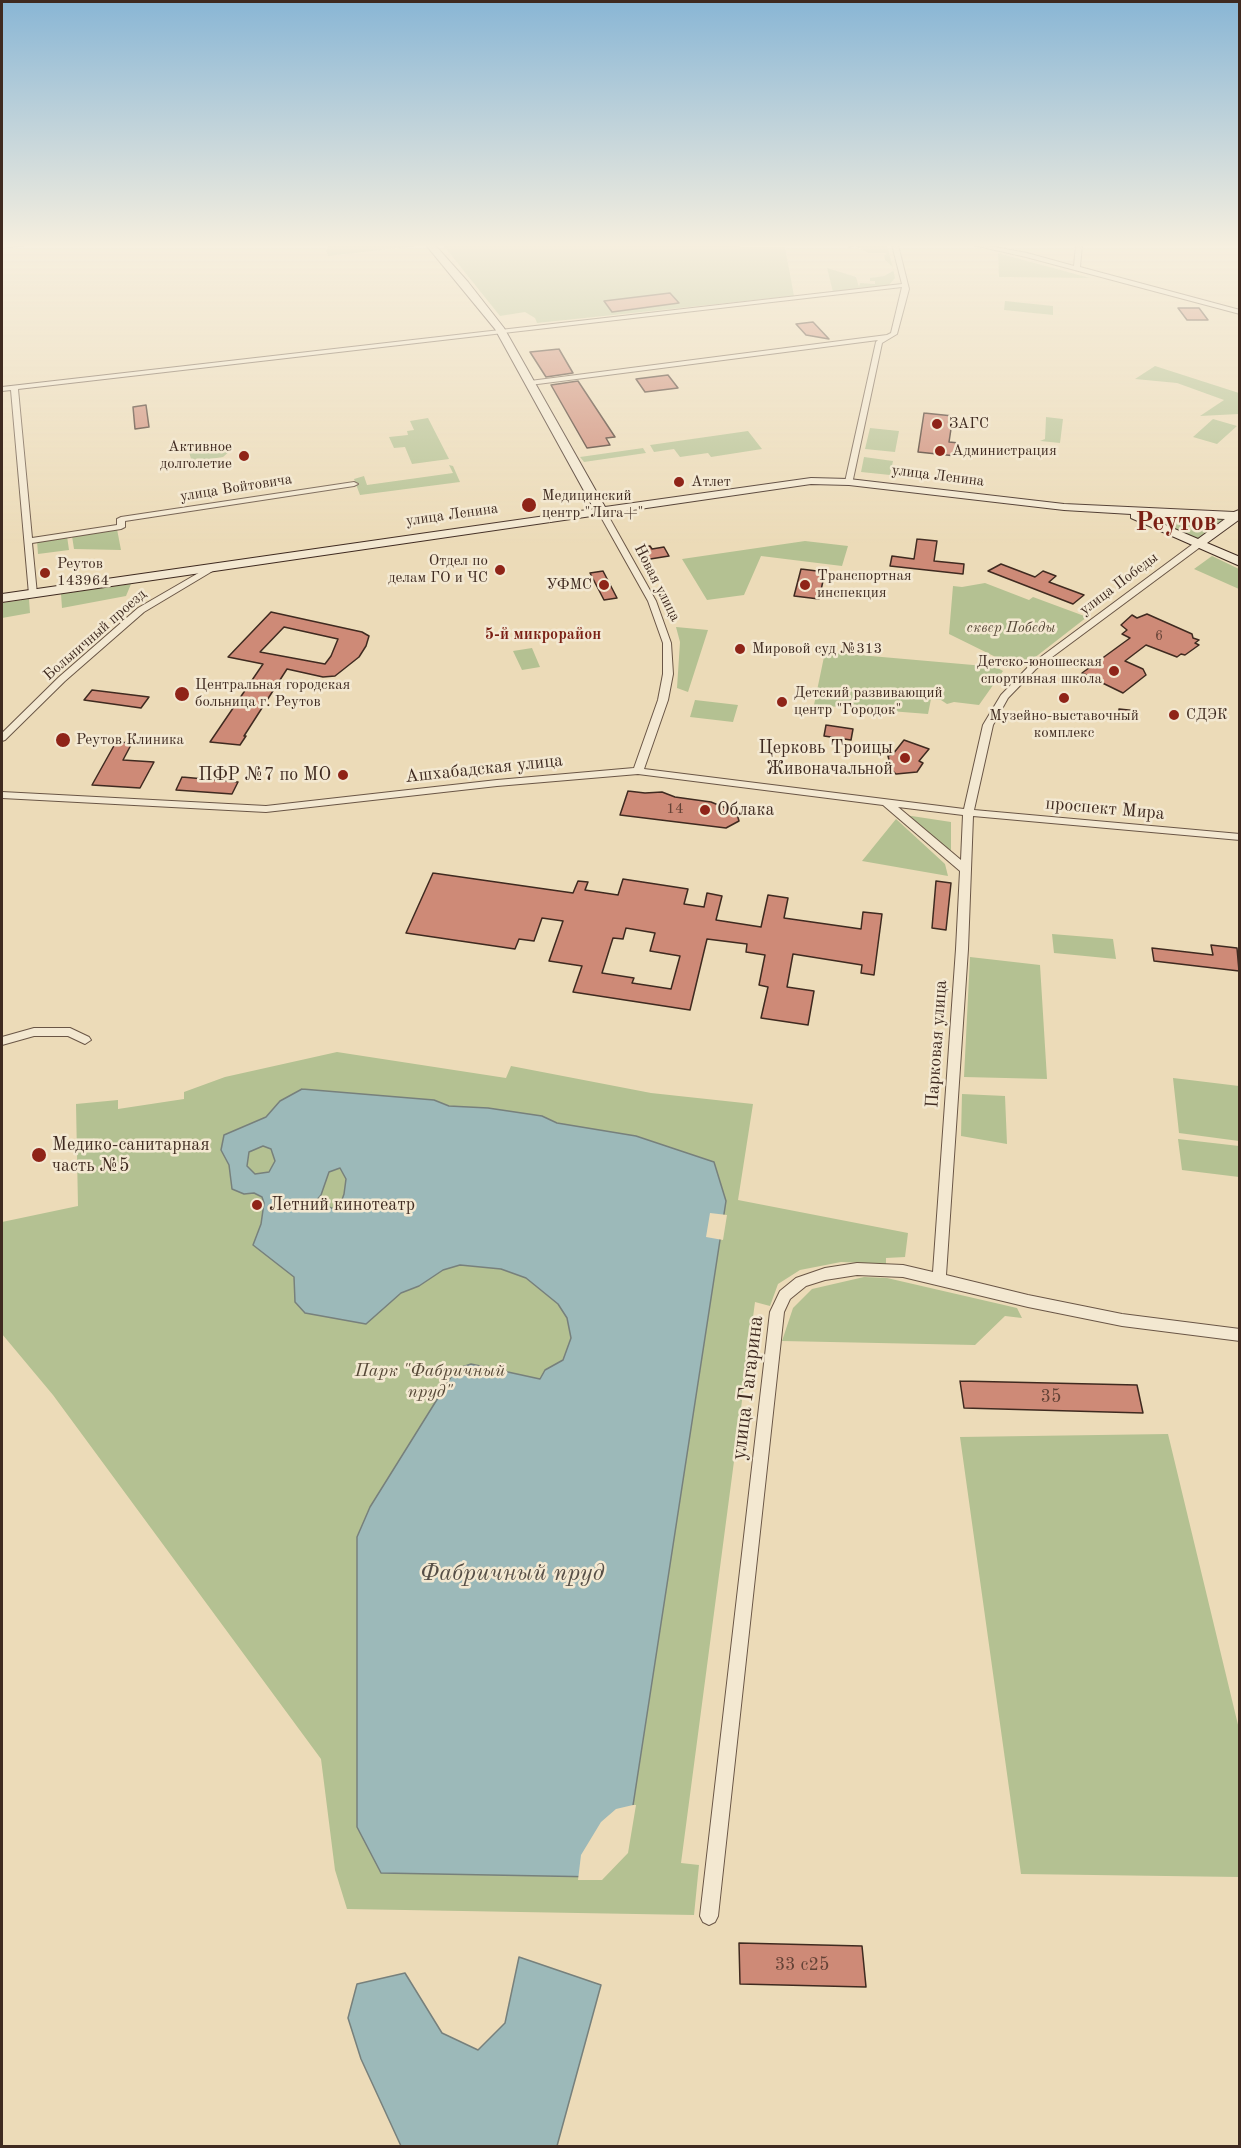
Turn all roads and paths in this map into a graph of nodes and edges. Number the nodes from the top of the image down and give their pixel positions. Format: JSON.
{"nodes":[{"id":1,"x":379,"y":345,"type":"edge"},
{"id":2,"x":509,"y":345,"type":"edge"},
{"id":3,"x":822,"y":345,"type":"edge"},
{"id":4,"x":878,"y":345,"type":"edge"},
{"id":5,"x":530,"y":383,"type":"junction"},
{"id":6,"x":14,"y":388,"type":"junction"},
{"id":7,"x":2,"y":389,"type":"edge"},
{"id":8,"x":849,"y":482,"type":"junction"},
{"id":9,"x":354,"y":484,"type":"dead end"},
{"id":10,"x":601,"y":510,"type":"junction"},
{"id":11,"x":1123,"y":510,"type":"junction"},
{"id":12,"x":1238,"y":515,"type":"edge"},
{"id":13,"x":28,"y":542,"type":"junction"},
{"id":14,"x":1200,"y":543,"type":"junction"},
{"id":15,"x":1239,"y":562,"type":"edge"},
{"id":16,"x":217,"y":566,"type":"junction"},
{"id":17,"x":33,"y":594,"type":"junction"},
{"id":18,"x":2,"y":598,"type":"edge"},
{"id":19,"x":2,"y":738,"type":"edge"},
{"id":20,"x":638,"y":771,"type":"junction"},
{"id":21,"x":2,"y":795,"type":"edge"},
{"id":22,"x":886,"y":802,"type":"junction"},
{"id":23,"x":968,"y":812,"type":"junction"},
{"id":24,"x":1239,"y":837,"type":"edge"},
{"id":25,"x":965,"y":869,"type":"junction"},
{"id":26,"x":85,"y":1040,"type":"dead end"},
{"id":27,"x":2,"y":1041,"type":"edge"},
{"id":28,"x":939,"y":1279,"type":"junction"},
{"id":29,"x":1239,"y":1335,"type":"edge"},
{"id":30,"x":709,"y":1916,"type":"dead end"}],
"edges":[{"from":1,"to":6,"type":"street"},
{"from":2,"to":5,"type":"street","name":"Новая улица"},
{"from":3,"to":5,"type":"street"},
{"from":4,"to":8,"type":"street"},
{"from":5,"to":10,"type":"street","name":"Новая улица"},
{"from":6,"to":7,"type":"street"},
{"from":6,"to":13,"type":"street"},
{"from":8,"to":10,"type":"street","name":"улица Ленина"},
{"from":8,"to":11,"type":"street","name":"улица Ленина"},
{"from":9,"to":13,"type":"street","name":"улица Войтовича"},
{"from":10,"to":16,"type":"street","name":"улица Ленина"},
{"from":10,"to":20,"type":"street","name":"Новая улица"},
{"from":11,"to":12,"type":"street","name":"улица Ленина"},
{"from":11,"to":14,"type":"street","name":"улица Ленина"},
{"from":12,"to":14,"type":"street","name":"улица Победы"},
{"from":13,"to":17,"type":"street"},
{"from":14,"to":15,"type":"street"},
{"from":14,"to":23,"type":"street","name":"улица Победы"},
{"from":16,"to":17,"type":"street","name":"улица Ленина"},
{"from":16,"to":19,"type":"street","name":"Больничный проезд"},
{"from":17,"to":18,"type":"street","name":"улица Ленина"},
{"from":20,"to":21,"type":"street","name":"Ашхабадская улица"},
{"from":20,"to":22,"type":"street","name":"Ашхабадская улица"},
{"from":22,"to":23,"type":"street","name":"Ашхабадская улица"},
{"from":22,"to":25,"type":"street"},
{"from":23,"to":24,"type":"street","name":"проспект Мира"},
{"from":23,"to":25,"type":"street","name":"Парковая улица"},
{"from":25,"to":28,"type":"street","name":"Парковая улица"},
{"from":26,"to":27,"type":"street"},
{"from":28,"to":29,"type":"street","name":"улица Гагарина"},
{"from":28,"to":30,"type":"street","name":"улица Гагарина"}]}
